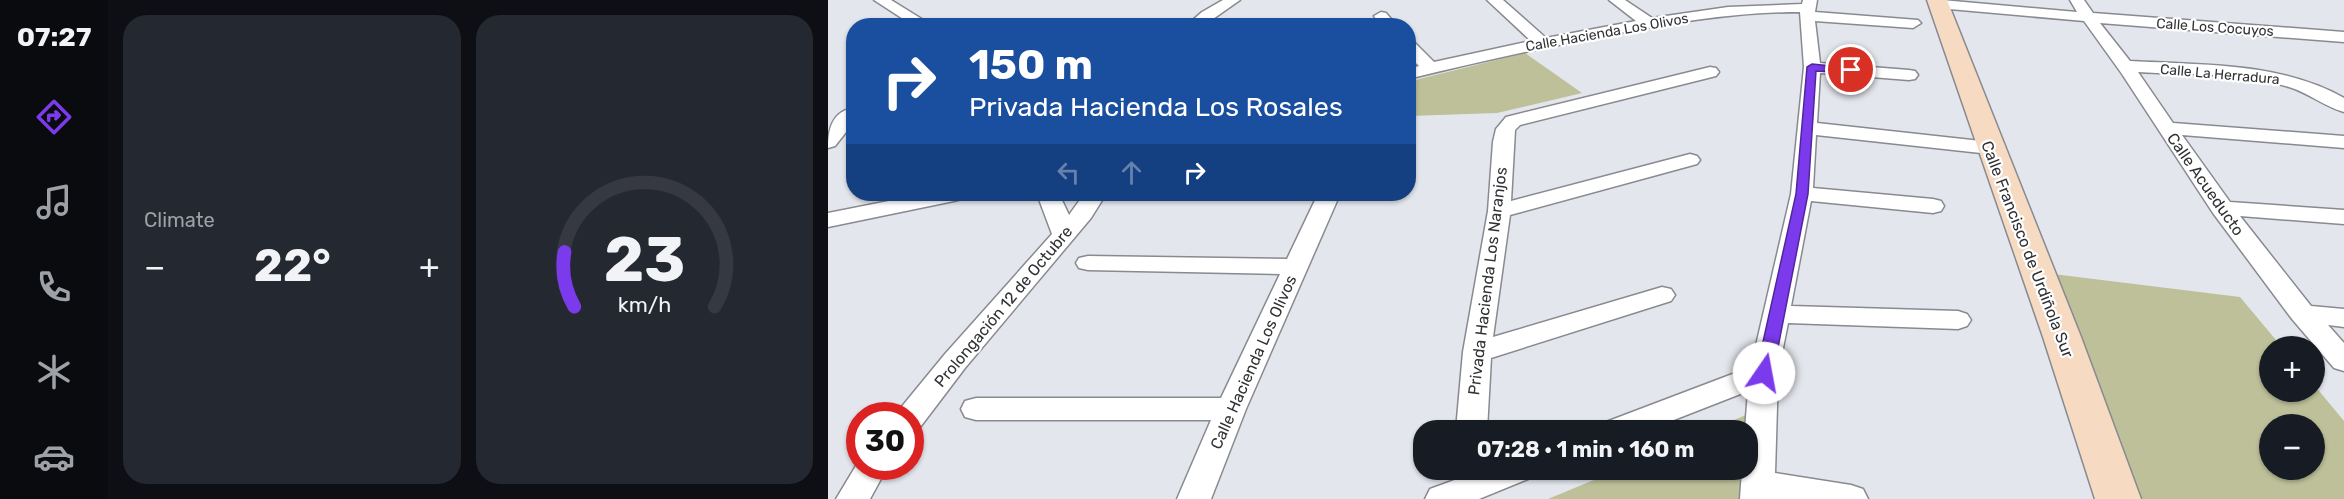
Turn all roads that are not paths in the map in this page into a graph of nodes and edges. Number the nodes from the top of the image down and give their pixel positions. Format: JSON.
{"nodes":[{"id":1,"x":882,"y":0,"type":"edge"},
{"id":2,"x":1233,"y":0,"type":"edge"},
{"id":3,"x":1494,"y":0,"type":"edge"},
{"id":4,"x":1616,"y":0,"type":"edge"},
{"id":5,"x":1808,"y":8,"type":"edge"},
{"id":6,"x":2082,"y":8,"type":"edge"},
{"id":7,"x":1930,"y":9,"type":"edge"},
{"id":8,"x":912,"y":18,"type":"edge"},
{"id":9,"x":1203,"y":18,"type":"edge"},
{"id":10,"x":1649,"y":23,"type":"junction"},
{"id":11,"x":2344,"y":29,"type":"edge"},
{"id":12,"x":2344,"y":37,"type":"edge"},
{"id":13,"x":1543,"y":43,"type":"junction"},
{"id":14,"x":1416,"y":53,"type":"edge"},
{"id":15,"x":2125,"y":66,"type":"junction"},
{"id":16,"x":1812,"y":67,"type":"junction"},
{"id":17,"x":1431,"y":68,"type":"junction"},
{"id":18,"x":1416,"y":72,"type":"edge"},
{"id":19,"x":1710,"y":72,"type":"dead end"},
{"id":20,"x":1909,"y":75,"type":"dead end"},
{"id":21,"x":2344,"y":106,"type":"edge"},
{"id":22,"x":846,"y":115,"type":"edge"},
{"id":23,"x":828,"y":119,"type":"edge"},
{"id":24,"x":846,"y":120,"type":"edge"},
{"id":25,"x":1808,"y":128,"type":"junction"},
{"id":26,"x":2166,"y":128,"type":"junction"},
{"id":27,"x":828,"y":142,"type":"edge"},
{"id":28,"x":2344,"y":142,"type":"edge"},
{"id":29,"x":1990,"y":148,"type":"junction"},
{"id":30,"x":1690,"y":160,"type":"dead end"},
{"id":31,"x":1802,"y":194,"type":"junction"},
{"id":32,"x":920,"y":201,"type":"edge"},
{"id":33,"x":1052,"y":201,"type":"edge"},
{"id":34,"x":1091,"y":201,"type":"edge"},
{"id":35,"x":1326,"y":201,"type":"edge"},
{"id":36,"x":1934,"y":206,"type":"dead end"},
{"id":37,"x":2221,"y":208,"type":"junction"},
{"id":38,"x":1499,"y":211,"type":"junction"},
{"id":39,"x":2344,"y":217,"type":"edge"},
{"id":40,"x":828,"y":220,"type":"edge"},
{"id":41,"x":1064,"y":234,"type":"junction"},
{"id":42,"x":1088,"y":263,"type":"dead end"},
{"id":43,"x":1296,"y":267,"type":"junction"},
{"id":44,"x":1662,"y":295,"type":"dead end"},
{"id":45,"x":2301,"y":313,"type":"junction"},
{"id":46,"x":1777,"y":314,"type":"junction"},
{"id":47,"x":2344,"y":318,"type":"edge"},
{"id":48,"x":1958,"y":320,"type":"dead end"},
{"id":49,"x":1477,"y":352,"type":"junction"},
{"id":50,"x":2344,"y":361,"type":"edge"},
{"id":51,"x":1764,"y":373,"type":"junction"},
{"id":52,"x":923,"y":402,"type":"edge"},
{"id":53,"x":976,"y":409,"type":"dead end"},
{"id":54,"x":1231,"y":409,"type":"junction"},
{"id":55,"x":1471,"y":420,"type":"edge"},
{"id":56,"x":1643,"y":420,"type":"edge"},
{"id":57,"x":864,"y":480,"type":"edge"},
{"id":58,"x":1480,"y":480,"type":"edge"},
{"id":59,"x":1458,"y":486,"type":"edge"},
{"id":60,"x":1758,"y":492,"type":"edge"},
{"id":61,"x":854,"y":499,"type":"edge"},
{"id":62,"x":1194,"y":499,"type":"edge"},
{"id":63,"x":1851,"y":499,"type":"edge"},
{"id":64,"x":2118,"y":499,"type":"edge"}],
"edges":[{"from":1,"to":8,"type":"street"},
{"from":2,"to":9,"type":"street"},
{"from":3,"to":13,"type":"street"},
{"from":4,"to":10,"type":"street"},
{"from":5,"to":7,"type":"street","name":"Calle Hacienda Los Olivos"},
{"from":5,"to":10,"type":"street","name":"Calle Hacienda Los Olivos"},
{"from":5,"to":16,"type":"street"},
{"from":6,"to":7,"type":"street","name":"Calle Los Cocuyos"},
{"from":6,"to":11,"type":"street","name":"Calle Los Cocuyos"},
{"from":6,"to":12,"type":"street","name":"Calle Los Cocuyos"},
{"from":6,"to":15,"type":"street","name":"Calle Acueducto"},
{"from":7,"to":29,"type":"street","name":"Calle Francisco de Urdiñola Sur"},
{"from":10,"to":13,"type":"street","name":"Calle Hacienda Los Olivos"},
{"from":13,"to":17,"type":"street","name":"Calle Hacienda Los Olivos"},
{"from":14,"to":17,"type":"street"},
{"from":15,"to":21,"type":"street","name":"Calle La Herradura"},
{"from":15,"to":26,"type":"street","name":"Calle Acueducto"},
{"from":16,"to":20,"type":"street"},
{"from":16,"to":25,"type":"street"},
{"from":17,"to":18,"type":"street","name":"Calle Hacienda Los Olivos"},
{"from":19,"to":38,"type":"street","name":"Privada Hacienda Los Naranjos"},
{"from":22,"to":23,"type":"street"},
{"from":24,"to":27,"type":"street"},
{"from":25,"to":29,"type":"street"},
{"from":25,"to":31,"type":"street"},
{"from":26,"to":28,"type":"street"},
{"from":26,"to":37,"type":"street","name":"Calle Acueducto"},
{"from":29,"to":64,"type":"street","name":"Calle Francisco de Urdiñola Sur"},
{"from":30,"to":38,"type":"street"},
{"from":31,"to":36,"type":"street"},
{"from":31,"to":46,"type":"street"},
{"from":32,"to":40,"type":"street"},
{"from":33,"to":41,"type":"street"},
{"from":34,"to":41,"type":"street","name":"Prolongación 12 de Octubre"},
{"from":35,"to":43,"type":"street","name":"Calle Hacienda Los Olivos"},
{"from":37,"to":39,"type":"street"},
{"from":37,"to":45,"type":"street","name":"Calle Acueducto"},
{"from":38,"to":49,"type":"street","name":"Privada Hacienda Los Naranjos"},
{"from":41,"to":52,"type":"street","name":"Prolongación 12 de Octubre"},
{"from":42,"to":43,"type":"street"},
{"from":43,"to":54,"type":"street","name":"Calle Hacienda Los Olivos"},
{"from":44,"to":49,"type":"street"},
{"from":45,"to":47,"type":"street"},
{"from":45,"to":50,"type":"street","name":"Calle Acueducto"},
{"from":46,"to":48,"type":"street"},
{"from":46,"to":51,"type":"street"},
{"from":49,"to":55,"type":"street","name":"Privada Hacienda Los Naranjos"},
{"from":51,"to":56,"type":"street"},
{"from":51,"to":60,"type":"street"},
{"from":53,"to":54,"type":"street"},
{"from":54,"to":62,"type":"street","name":"Calle Hacienda Los Olivos"},
{"from":57,"to":61,"type":"street"},
{"from":58,"to":59,"type":"street"},
{"from":60,"to":63,"type":"street"}]}
